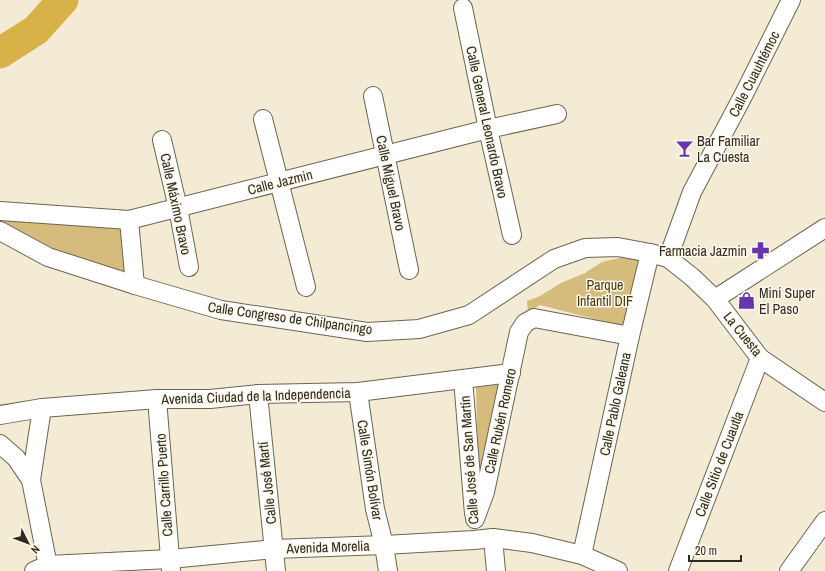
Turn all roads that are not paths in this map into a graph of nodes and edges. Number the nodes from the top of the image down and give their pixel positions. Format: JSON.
{"nodes":[{"id":1,"x":791,"y":0,"type":"edge"},
{"id":2,"x":463,"y":8,"type":"dead end"},
{"id":3,"x":373,"y":96,"type":"dead end"},
{"id":4,"x":557,"y":114,"type":"dead end"},
{"id":5,"x":263,"y":119,"type":"dead end"},
{"id":6,"x":488,"y":129,"type":"junction"},
{"id":7,"x":162,"y":140,"type":"dead end"},
{"id":8,"x":386,"y":155,"type":"junction"},
{"id":9,"x":280,"y":182,"type":"junction"},
{"id":10,"x":178,"y":208,"type":"junction"},
{"id":11,"x":0,"y":211,"type":"edge"},
{"id":12,"x":128,"y":220,"type":"junction"},
{"id":13,"x":825,"y":228,"type":"edge"},
{"id":14,"x":0,"y":231,"type":"edge"},
{"id":15,"x":512,"y":235,"type":"dead end"},
{"id":16,"x":650,"y":253,"type":"junction"},
{"id":17,"x":668,"y":258,"type":"junction"},
{"id":18,"x":189,"y":267,"type":"dead end"},
{"id":19,"x":409,"y":270,"type":"dead end"},
{"id":20,"x":135,"y":285,"type":"junction"},
{"id":21,"x":306,"y":287,"type":"dead end"},
{"id":22,"x":715,"y":299,"type":"junction"},
{"id":23,"x":630,"y":336,"type":"junction"},
{"id":24,"x":760,"y":358,"type":"junction"},
{"id":25,"x":511,"y":373,"type":"junction"},
{"id":26,"x":463,"y":379,"type":"junction"},
{"id":27,"x":358,"y":392,"type":"junction"},
{"id":28,"x":258,"y":394,"type":"junction"},
{"id":29,"x":157,"y":399,"type":"junction"},
{"id":30,"x":825,"y":402,"type":"edge"},
{"id":31,"x":42,"y":408,"type":"junction"},
{"id":32,"x":0,"y":415,"type":"edge"},
{"id":33,"x":0,"y":444,"type":"edge"},
{"id":34,"x":31,"y":480,"type":"junction"},
{"id":35,"x":475,"y":519,"type":"junction"},
{"id":36,"x":825,"y":521,"type":"edge"},
{"id":37,"x":493,"y":538,"type":"junction"},
{"id":38,"x":474,"y":540,"type":"junction"},
{"id":39,"x":384,"y":545,"type":"junction"},
{"id":40,"x":274,"y":549,"type":"junction"},
{"id":41,"x":582,"y":555,"type":"junction"},
{"id":42,"x":170,"y":565,"type":"edge"},
{"id":43,"x":44,"y":569,"type":"edge"},
{"id":44,"x":611,"y":569,"type":"edge"},
{"id":45,"x":276,"y":571,"type":"edge"},
{"id":46,"x":388,"y":571,"type":"edge"},
{"id":47,"x":496,"y":571,"type":"edge"},
{"id":48,"x":678,"y":571,"type":"edge"},
{"id":49,"x":789,"y":571,"type":"edge"}],
"edges":[{"from":1,"to":17,"type":"street","name":"Calle Cuauhtémoc"},
{"from":2,"to":6,"type":"street","name":"Calle General Leonardo Bravo"},
{"from":3,"to":8,"type":"street","name":"Calle Miguel Bravo"},
{"from":4,"to":6,"type":"street","name":"Calle Jazmin"},
{"from":5,"to":9,"type":"street"},
{"from":6,"to":8,"type":"street","name":"Calle Jazmin"},
{"from":6,"to":15,"type":"street","name":"Calle General Leonardo Bravo"},
{"from":7,"to":10,"type":"street","name":"Calle Máximo Bravo"},
{"from":8,"to":9,"type":"street","name":"Calle Jazmin"},
{"from":8,"to":19,"type":"street","name":"Calle Miguel Bravo"},
{"from":9,"to":10,"type":"street","name":"Calle Jazmin"},
{"from":9,"to":21,"type":"street"},
{"from":10,"to":12,"type":"street","name":"Calle Jazmin"},
{"from":10,"to":18,"type":"street","name":"Calle Máximo Bravo"},
{"from":11,"to":12,"type":"street","name":"Calle Jazmin"},
{"from":12,"to":20,"type":"street"},
{"from":13,"to":22,"type":"street"},
{"from":14,"to":20,"type":"street","name":"Calle Congreso de Chilpancingo"},
{"from":16,"to":17,"type":"street","name":"Calle Congreso de Chilpancingo"},
{"from":16,"to":20,"type":"street","name":"Calle Congreso de Chilpancingo"},
{"from":16,"to":23,"type":"street","name":"Calle Pablo Galeana"},
{"from":17,"to":22,"type":"street","name":"La Cuesta"},
{"from":22,"to":24,"type":"street","name":"La Cuesta"},
{"from":23,"to":25,"type":"street","name":"Calle Rubén Romero"},
{"from":23,"to":41,"type":"street","name":"Calle Pablo Galeana"},
{"from":24,"to":30,"type":"street","name":"La Cuesta"},
{"from":24,"to":48,"type":"street","name":"Calle Sitio de Cuautla"},
{"from":25,"to":26,"type":"street","name":"Avenida Ciudad de la Independencia"},
{"from":25,"to":35,"type":"street","name":"Calle Rubén Romero"},
{"from":26,"to":27,"type":"street","name":"Avenida Ciudad de la Independencia"},
{"from":26,"to":35,"type":"street","name":"Calle José de San Martín"},
{"from":27,"to":28,"type":"street","name":"Avenida Ciudad de la Independencia"},
{"from":27,"to":39,"type":"street","name":"Calle Simón Bolívar"},
{"from":28,"to":29,"type":"street","name":"Avenida Ciudad de la Independencia"},
{"from":28,"to":40,"type":"street","name":"Calle José Martí"},
{"from":29,"to":31,"type":"street","name":"Avenida Ciudad de la Independencia"},
{"from":29,"to":42,"type":"street","name":"Calle Carrillo Puerto"},
{"from":31,"to":32,"type":"street","name":"Avenida Ciudad de la Independencia"},
{"from":31,"to":34,"type":"street"},
{"from":33,"to":34,"type":"street"},
{"from":34,"to":43,"type":"street"},
{"from":35,"to":38,"type":"street","name":"Calle José de San Martín"},
{"from":36,"to":49,"type":"street"},
{"from":37,"to":38,"type":"street","name":"Avenida Morelia"},
{"from":37,"to":41,"type":"street","name":"Avenida Morelia"},
{"from":37,"to":47,"type":"street","name":"Calle José de San Martín"},
{"from":38,"to":39,"type":"street","name":"Avenida Morelia"},
{"from":39,"to":40,"type":"street","name":"Avenida Morelia"},
{"from":39,"to":46,"type":"street","name":"Calle Simón Bolívar"},
{"from":40,"to":42,"type":"street","name":"Avenida Morelia"},
{"from":40,"to":45,"type":"street","name":"Calle José Martí"},
{"from":41,"to":44,"type":"street","name":"Avenida Morelia"},
{"from":42,"to":43,"type":"street","name":"Avenida Morelia"}]}
